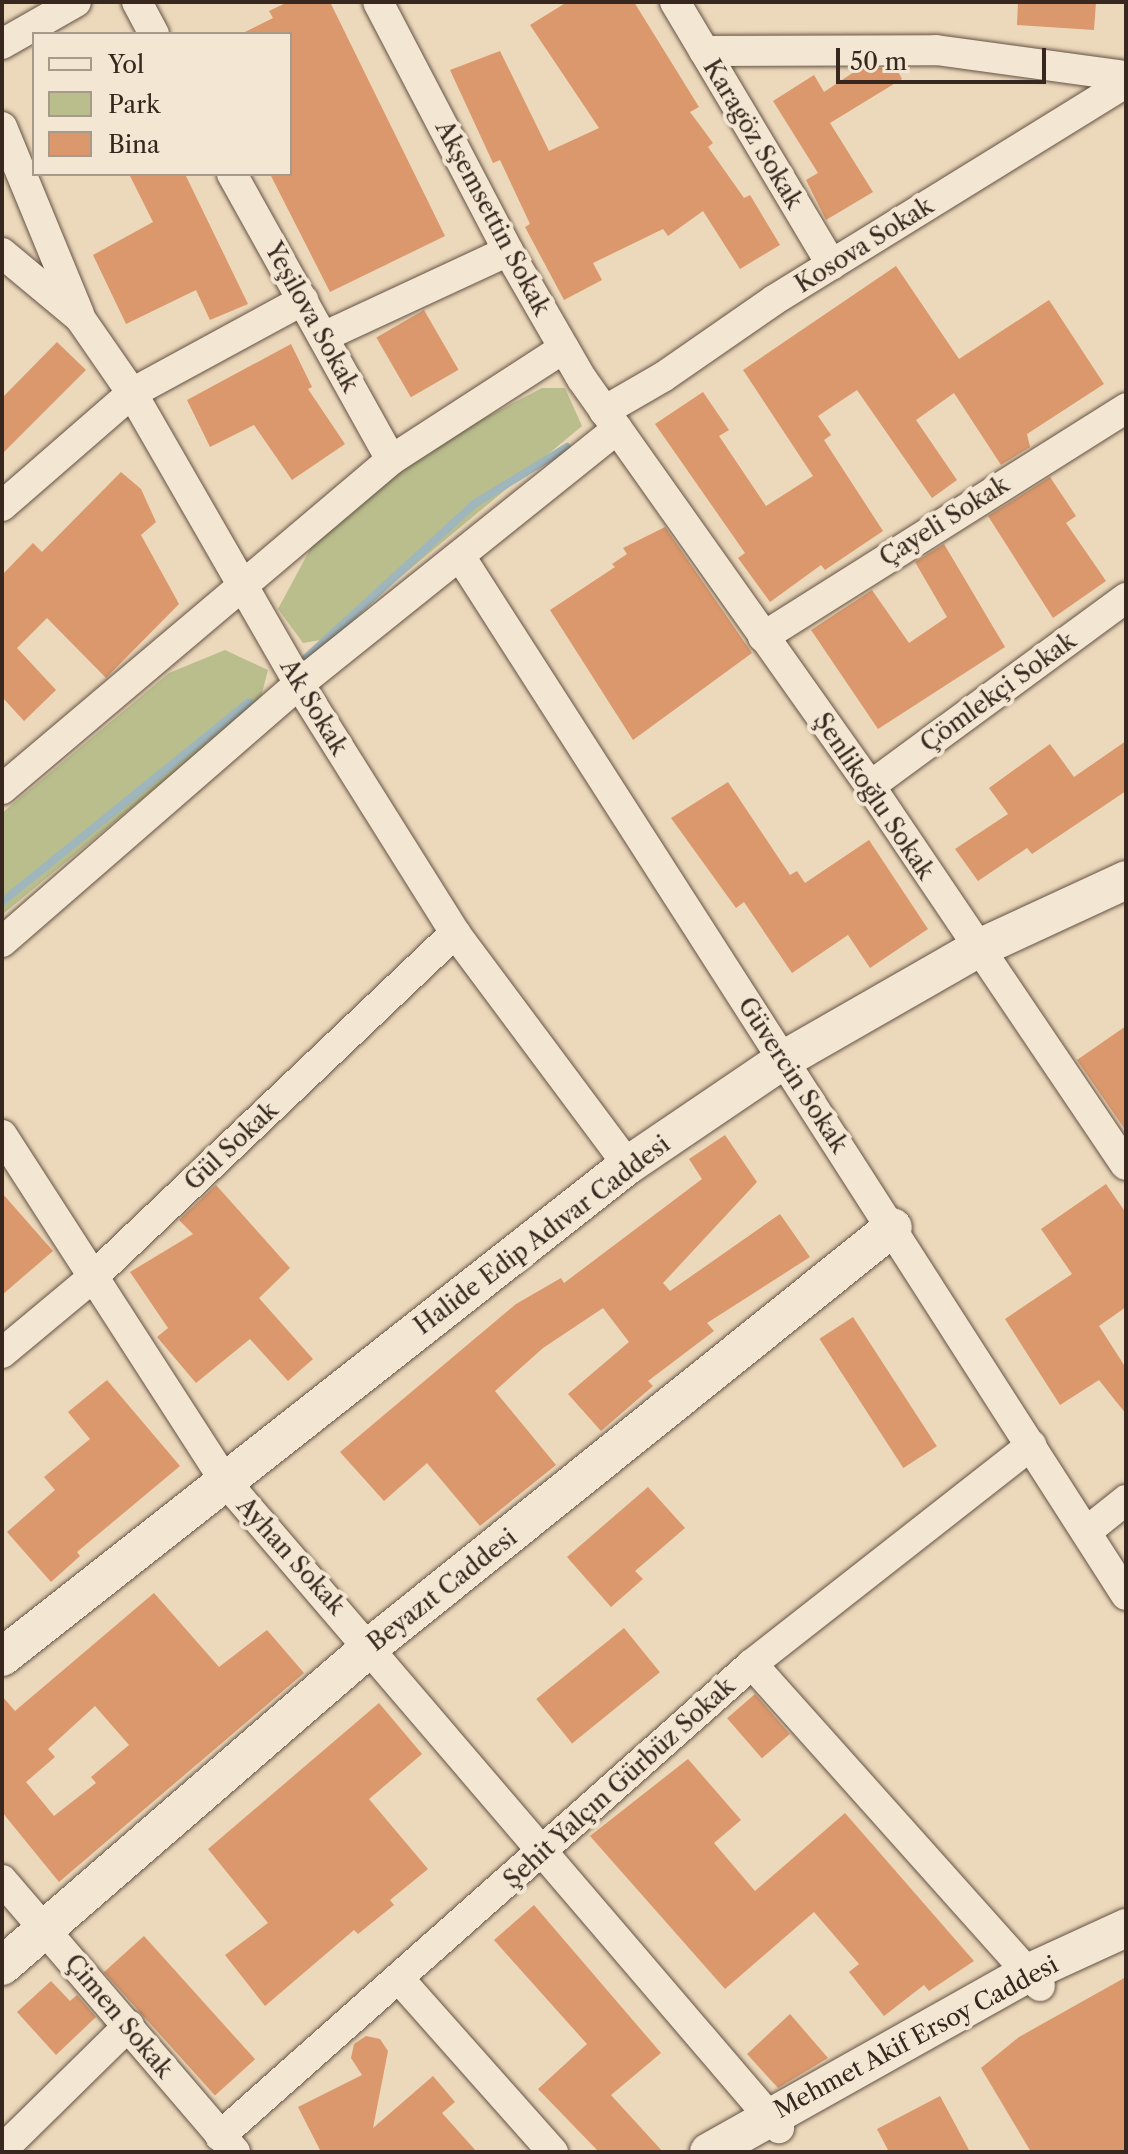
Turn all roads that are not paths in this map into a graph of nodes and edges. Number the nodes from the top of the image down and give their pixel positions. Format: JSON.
{"nodes":[{"id":1,"x":76,"y":2,"type":"edge"},
{"id":2,"x":137,"y":2,"type":"edge"},
{"id":3,"x":378,"y":2,"type":"edge"},
{"id":4,"x":675,"y":2,"type":"edge"},
{"id":5,"x":153,"y":32,"type":"edge"},
{"id":6,"x":2,"y":44,"type":"edge"},
{"id":7,"x":704,"y":51,"type":"junction"},
{"id":8,"x":1126,"y":76,"type":"edge"},
{"id":9,"x":1126,"y":83,"type":"edge"},
{"id":10,"x":2,"y":127,"type":"edge"},
{"id":11,"x":233,"y":176,"type":"edge"},
{"id":12,"x":508,"y":251,"type":"junction"},
{"id":13,"x":2,"y":253,"type":"edge"},
{"id":14,"x":832,"y":265,"type":"junction"},
{"id":15,"x":303,"y":300,"type":"junction"},
{"id":16,"x":80,"y":318,"type":"junction"},
{"id":17,"x":323,"y":337,"type":"junction"},
{"id":18,"x":564,"y":348,"type":"junction"},
{"id":19,"x":132,"y":393,"type":"junction"},
{"id":20,"x":1126,"y":408,"type":"edge"},
{"id":21,"x":610,"y":420,"type":"junction"},
{"id":22,"x":391,"y":460,"type":"junction"},
{"id":23,"x":2,"y":506,"type":"edge"},
{"id":24,"x":460,"y":556,"type":"junction"},
{"id":25,"x":241,"y":583,"type":"junction"},
{"id":26,"x":1126,"y":598,"type":"edge"},
{"id":27,"x":763,"y":637,"type":"junction"},
{"id":28,"x":299,"y":684,"type":"junction"},
{"id":29,"x":870,"y":786,"type":"junction"},
{"id":30,"x":2,"y":789,"type":"edge"},
{"id":31,"x":1126,"y":880,"type":"edge"},
{"id":32,"x":455,"y":933,"type":"junction"},
{"id":33,"x":2,"y":942,"type":"edge"},
{"id":34,"x":977,"y":949,"type":"junction"},
{"id":35,"x":783,"y":1060,"type":"junction"},
{"id":36,"x":2,"y":1135,"type":"edge"},
{"id":37,"x":628,"y":1165,"type":"junction"},
{"id":38,"x":1126,"y":1165,"type":"edge"},
{"id":39,"x":893,"y":1227,"type":"junction"},
{"id":40,"x":92,"y":1278,"type":"junction"},
{"id":41,"x":2,"y":1353,"type":"edge"},
{"id":42,"x":1031,"y":1445,"type":"junction"},
{"id":43,"x":225,"y":1481,"type":"junction"},
{"id":44,"x":1126,"y":1500,"type":"edge"},
{"id":45,"x":1086,"y":1532,"type":"junction"},
{"id":46,"x":1126,"y":1595,"type":"edge"},
{"id":47,"x":371,"y":1646,"type":"junction"},
{"id":48,"x":2,"y":1657,"type":"edge"},
{"id":49,"x":752,"y":1664,"type":"junction"},
{"id":50,"x":541,"y":1853,"type":"junction"},
{"id":51,"x":2,"y":1880,"type":"edge"},
{"id":52,"x":42,"y":1926,"type":"junction"},
{"id":53,"x":1126,"y":1928,"type":"edge"},
{"id":54,"x":1126,"y":1939,"type":"edge"},
{"id":55,"x":2,"y":1966,"type":"edge"},
{"id":56,"x":1035,"y":1979,"type":"junction"},
{"id":57,"x":401,"y":1981,"type":"junction"},
{"id":58,"x":129,"y":2025,"type":"junction"},
{"id":59,"x":774,"y":2122,"type":"junction"},
{"id":60,"x":227,"y":2144,"type":"edge"},
{"id":61,"x":2,"y":2150,"type":"edge"},
{"id":62,"x":553,"y":2152,"type":"edge"},
{"id":63,"x":709,"y":2152,"type":"edge"},
{"id":64,"x":740,"y":2152,"type":"edge"}],
"edges":[{"from":1,"to":6,"type":"street"},
{"from":2,"to":5,"type":"street"},
{"from":3,"to":12,"type":"street","name":"Akşemsettin Sokak"},
{"from":4,"to":7,"type":"street","name":"Karagöz Sokak"},
{"from":7,"to":8,"type":"street"},
{"from":7,"to":14,"type":"street","name":"Karagöz Sokak"},
{"from":9,"to":14,"type":"street","name":"Kosova Sokak"},
{"from":10,"to":16,"type":"street"},
{"from":11,"to":15,"type":"street","name":"Yeşilova Sokak"},
{"from":12,"to":17,"type":"street"},
{"from":12,"to":18,"type":"street","name":"Akşemsettin Sokak"},
{"from":13,"to":16,"type":"street","name":"Ak Sokak"},
{"from":14,"to":21,"type":"street","name":"Kosova Sokak"},
{"from":15,"to":17,"type":"street","name":"Yeşilova Sokak"},
{"from":15,"to":19,"type":"street"},
{"from":16,"to":19,"type":"street","name":"Ak Sokak"},
{"from":17,"to":22,"type":"street","name":"Yeşilova Sokak"},
{"from":18,"to":21,"type":"street","name":"Akşemsettin Sokak"},
{"from":18,"to":22,"type":"street"},
{"from":19,"to":23,"type":"street"},
{"from":19,"to":25,"type":"street","name":"Ak Sokak"},
{"from":20,"to":27,"type":"street","name":"Çayeli Sokak"},
{"from":21,"to":24,"type":"street","name":"Kosova Sokak"},
{"from":21,"to":27,"type":"street","name":"Şenlikoğlu Sokak"},
{"from":22,"to":25,"type":"street"},
{"from":24,"to":28,"type":"street","name":"Kosova Sokak"},
{"from":24,"to":35,"type":"street","name":"Güvercin Sokak"},
{"from":25,"to":28,"type":"street","name":"Ak Sokak"},
{"from":25,"to":30,"type":"street"},
{"from":26,"to":29,"type":"street","name":"Çömlekçi Sokak"},
{"from":27,"to":29,"type":"street","name":"Şenlikoğlu Sokak"},
{"from":28,"to":32,"type":"street","name":"Ak Sokak"},
{"from":28,"to":33,"type":"street","name":"Kosova Sokak"},
{"from":29,"to":34,"type":"street","name":"Şenlikoğlu Sokak"},
{"from":31,"to":34,"type":"street","name":"Halide Edip Adıvar Caddesi"},
{"from":32,"to":37,"type":"street","name":"Ak Sokak"},
{"from":32,"to":40,"type":"street","name":"Gül Sokak"},
{"from":34,"to":35,"type":"street","name":"Halide Edip Adıvar Caddesi"},
{"from":34,"to":38,"type":"street","name":"Şenlikoğlu Sokak"},
{"from":35,"to":37,"type":"street","name":"Halide Edip Adıvar Caddesi"},
{"from":35,"to":39,"type":"street","name":"Güvercin Sokak"},
{"from":36,"to":40,"type":"street","name":"Ayhan Sokak"},
{"from":37,"to":43,"type":"street","name":"Halide Edip Adıvar Caddesi"},
{"from":39,"to":42,"type":"street","name":"Güvercin Sokak"},
{"from":39,"to":47,"type":"street","name":"Beyazıt Caddesi"},
{"from":40,"to":41,"type":"street","name":"Gül Sokak"},
{"from":40,"to":43,"type":"street","name":"Ayhan Sokak"},
{"from":42,"to":45,"type":"street","name":"Güvercin Sokak"},
{"from":42,"to":49,"type":"street","name":"Şehit Yalçın Gürbüz Sokak"},
{"from":43,"to":47,"type":"street","name":"Ayhan Sokak"},
{"from":43,"to":48,"type":"street","name":"Halide Edip Adıvar Caddesi"},
{"from":44,"to":45,"type":"street"},
{"from":45,"to":46,"type":"street","name":"Güvercin Sokak"},
{"from":47,"to":50,"type":"street","name":"Ayhan Sokak"},
{"from":47,"to":52,"type":"street","name":"Beyazıt Caddesi"},
{"from":49,"to":50,"type":"street","name":"Şehit Yalçın Gürbüz Sokak"},
{"from":49,"to":56,"type":"street"},
{"from":50,"to":57,"type":"street","name":"Şehit Yalçın Gürbüz Sokak"},
{"from":50,"to":59,"type":"street","name":"Ayhan Sokak"},
{"from":51,"to":52,"type":"street","name":"Çimen Sokak"},
{"from":52,"to":55,"type":"street","name":"Beyazıt Caddesi"},
{"from":52,"to":58,"type":"street","name":"Çimen Sokak"},
{"from":53,"to":56,"type":"street","name":"Mehmet Akif Ersoy Caddesi"},
{"from":54,"to":56,"type":"street","name":"Mehmet Akif Ersoy Caddesi"},
{"from":56,"to":59,"type":"street","name":"Mehmet Akif Ersoy Caddesi"},
{"from":57,"to":60,"type":"street","name":"Şehit Yalçın Gürbüz Sokak"},
{"from":57,"to":62,"type":"street"},
{"from":58,"to":60,"type":"street","name":"Çimen Sokak"},
{"from":58,"to":61,"type":"street"},
{"from":59,"to":63,"type":"street","name":"Mehmet Akif Ersoy Caddesi"},
{"from":59,"to":64,"type":"street","name":"Mehmet Akif Ersoy Caddesi"}]}
